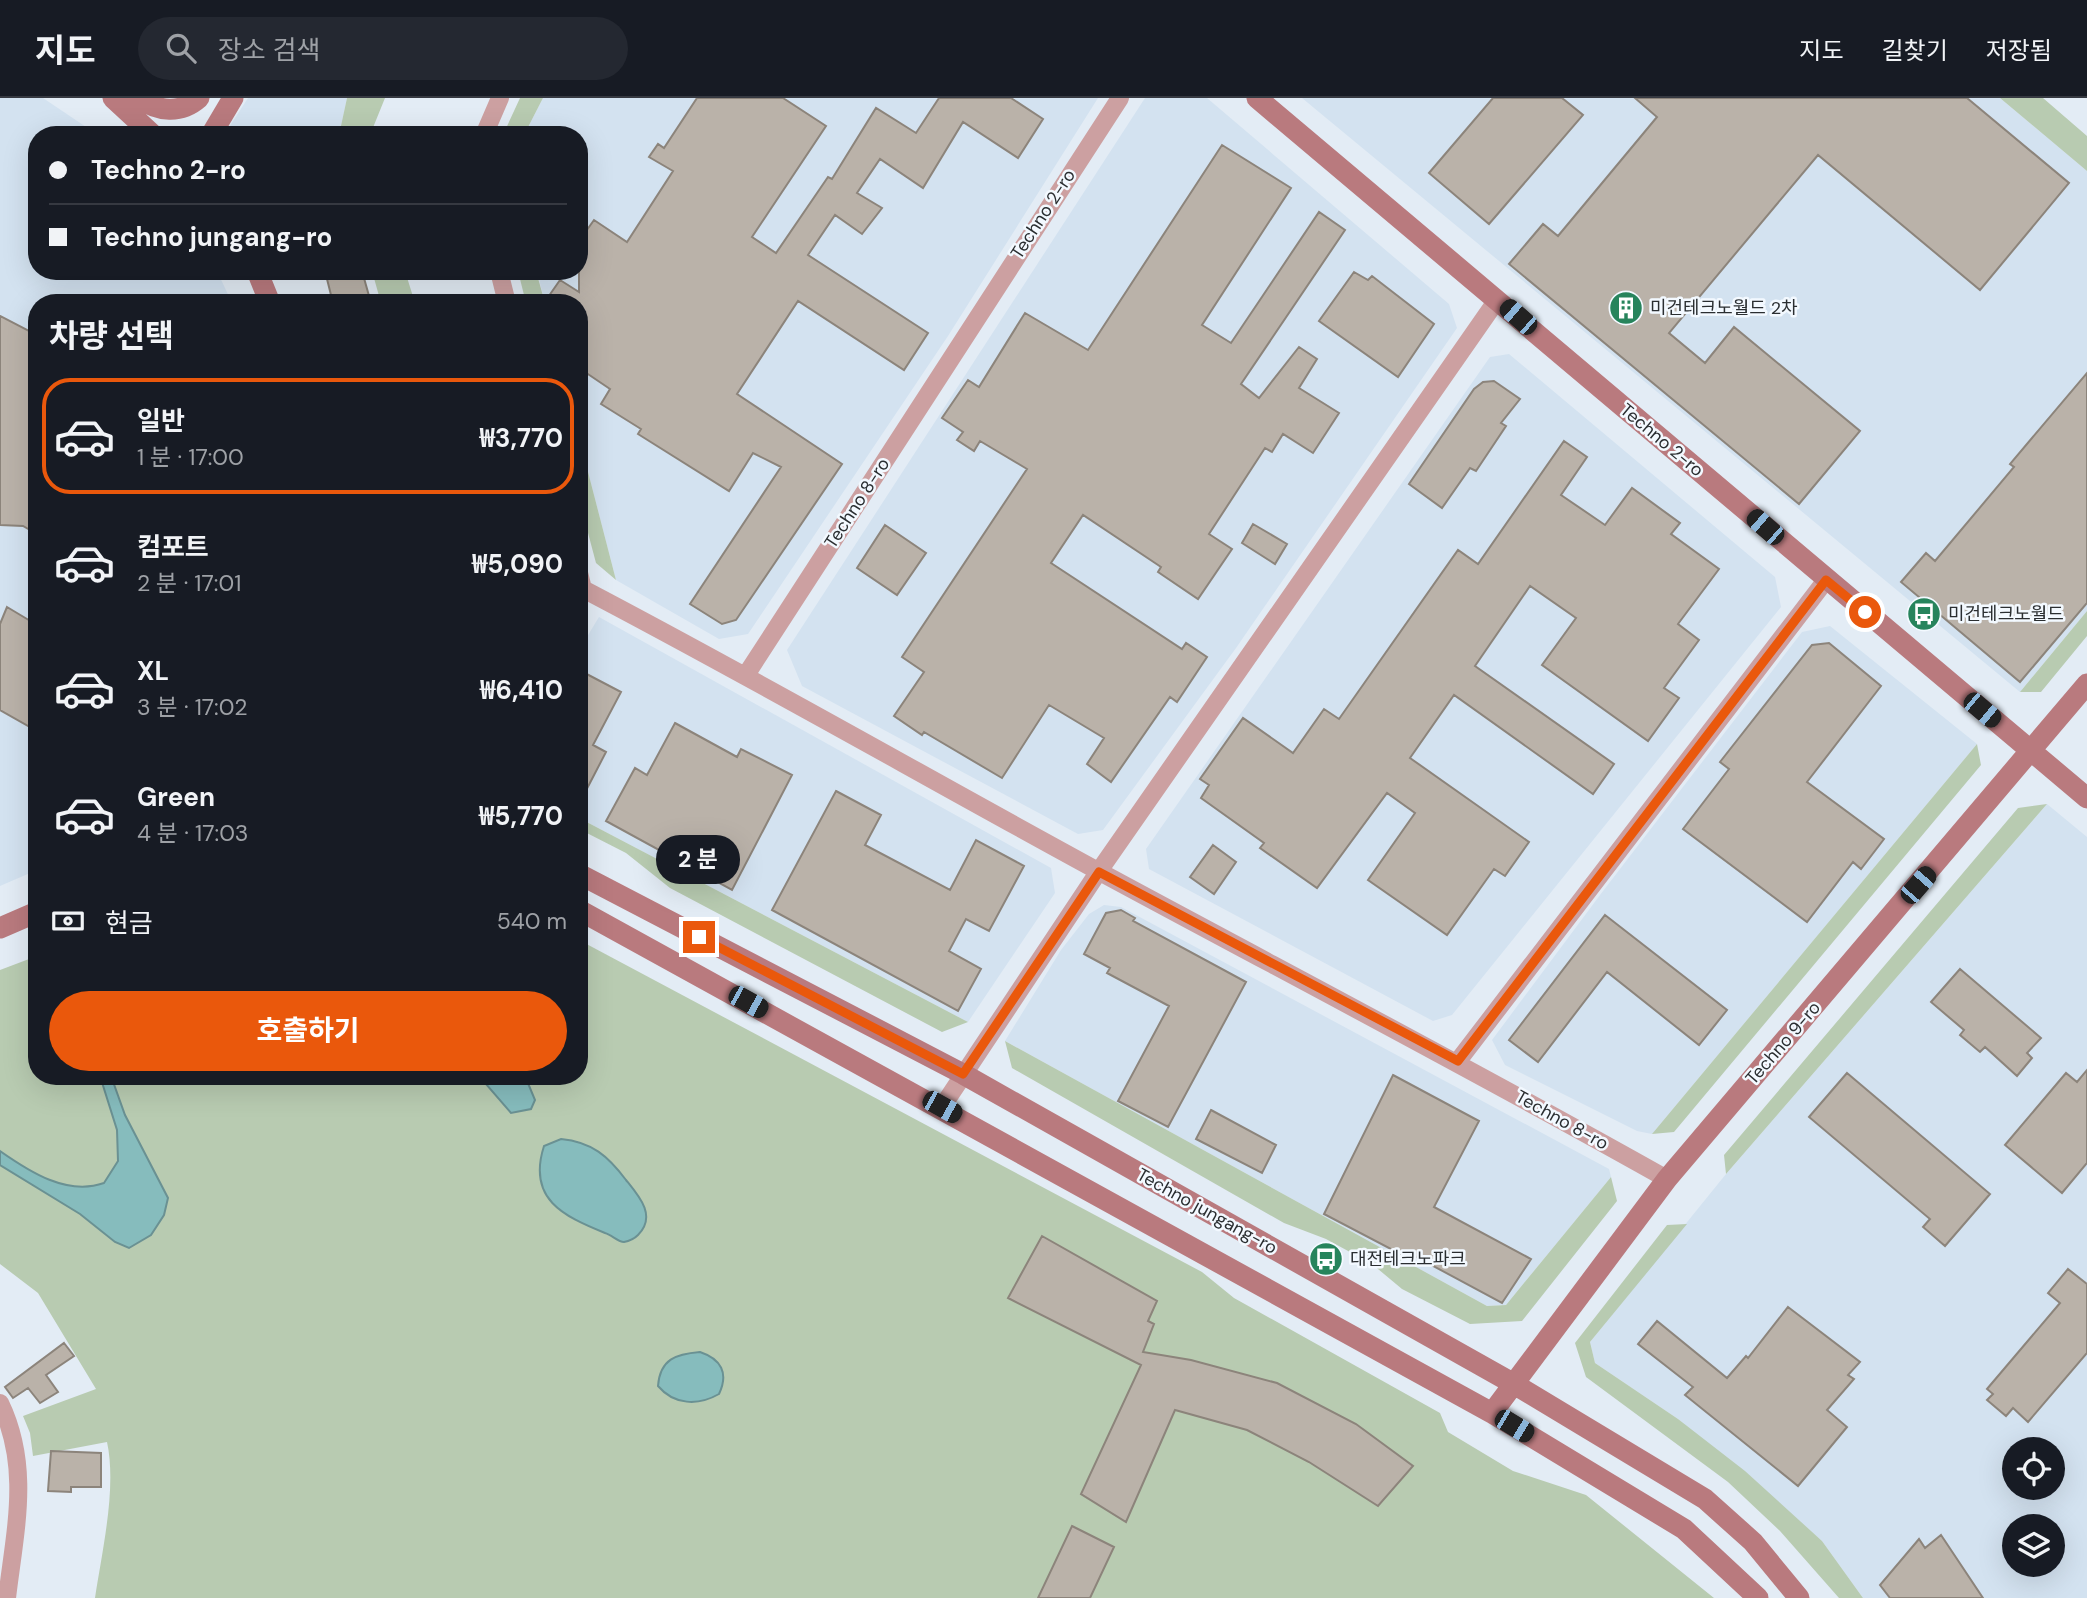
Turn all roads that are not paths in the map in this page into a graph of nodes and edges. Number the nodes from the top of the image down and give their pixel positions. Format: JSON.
{"nodes":[{"id":1,"x":113,"y":98,"type":"edge"},
{"id":2,"x":139,"y":98,"type":"edge"},
{"id":3,"x":199,"y":98,"type":"edge"},
{"id":4,"x":233,"y":98,"type":"edge"},
{"id":5,"x":500,"y":98,"type":"edge"},
{"id":6,"x":1120,"y":98,"type":"edge"},
{"id":7,"x":1257,"y":98,"type":"edge"},
{"id":8,"x":143,"y":126,"type":"edge"},
{"id":9,"x":216,"y":126,"type":"edge"},
{"id":10,"x":489,"y":126,"type":"edge"},
{"id":11,"x":1497,"y":300,"type":"junction"},
{"id":12,"x":967,"y":331,"type":"joint"},
{"id":13,"x":1826,"y":580,"type":"junction"},
{"id":14,"x":588,"y":590,"type":"edge"},
{"id":15,"x":746,"y":675,"type":"junction"},
{"id":16,"x":2087,"y":684,"type":"edge"},
{"id":17,"x":2032,"y":752,"type":"junction"},
{"id":18,"x":2087,"y":798,"type":"edge"},
{"id":19,"x":1099,"y":872,"type":"junction"},
{"id":20,"x":588,"y":879,"type":"edge"},
{"id":21,"x":588,"y":915,"type":"edge"},
{"id":22,"x":28,"y":916,"type":"edge"},
{"id":23,"x":0,"y":928,"type":"edge"},
{"id":24,"x":1458,"y":1061,"type":"junction"},
{"id":25,"x":963,"y":1074,"type":"junction"},
{"id":26,"x":942,"y":1107,"type":"junction"},
{"id":27,"x":1667,"y":1179,"type":"junction"},
{"id":28,"x":1514,"y":1384,"type":"junction"},
{"id":29,"x":0,"y":1404,"type":"edge"},
{"id":30,"x":1492,"y":1413,"type":"junction"},
{"id":31,"x":7,"y":1598,"type":"edge"},
{"id":32,"x":1758,"y":1598,"type":"edge"},
{"id":33,"x":1799,"y":1598,"type":"edge"}],
"edges":[{"from":1,"to":8,"type":"main road"},
{"from":2,"to":3,"type":"main road"},
{"from":4,"to":9,"type":"main road"},
{"from":5,"to":10,"type":"street"},
{"from":6,"to":12,"type":"street","name":"Techno 2-ro"},
{"from":7,"to":11,"type":"main road","name":"Techno 2-ro"},
{"from":11,"to":13,"type":"main road","name":"Techno 2-ro"},
{"from":11,"to":19,"type":"street"},
{"from":12,"to":15,"type":"street","name":"Techno 8-ro"},
{"from":13,"to":17,"type":"main road","name":"Techno 2-ro"},
{"from":13,"to":24,"type":"street"},
{"from":14,"to":15,"type":"street","name":"Techno 8-ro"},
{"from":15,"to":19,"type":"street","name":"Techno 8-ro"},
{"from":16,"to":17,"type":"main road","name":"Techno 9-ro"},
{"from":17,"to":18,"type":"main road","name":"Techno 2-ro"},
{"from":17,"to":27,"type":"main road","name":"Techno 9-ro"},
{"from":19,"to":24,"type":"street","name":"Techno 8-ro"},
{"from":19,"to":25,"type":"street"},
{"from":20,"to":25,"type":"main road","name":"Techno jungang-ro"},
{"from":21,"to":26,"type":"main road"},
{"from":22,"to":23,"type":"main road"},
{"from":24,"to":27,"type":"street","name":"Techno 8-ro"},
{"from":25,"to":26,"type":"street"},
{"from":25,"to":28,"type":"main road","name":"Techno jungang-ro"},
{"from":26,"to":30,"type":"main road"},
{"from":27,"to":28,"type":"main road","name":"Techno 9-ro"},
{"from":28,"to":30,"type":"main road","name":"Techno 9-ro"},
{"from":28,"to":33,"type":"main road","name":"Techno jungang-ro"},
{"from":29,"to":31,"type":"street"},
{"from":30,"to":32,"type":"main road"}]}
